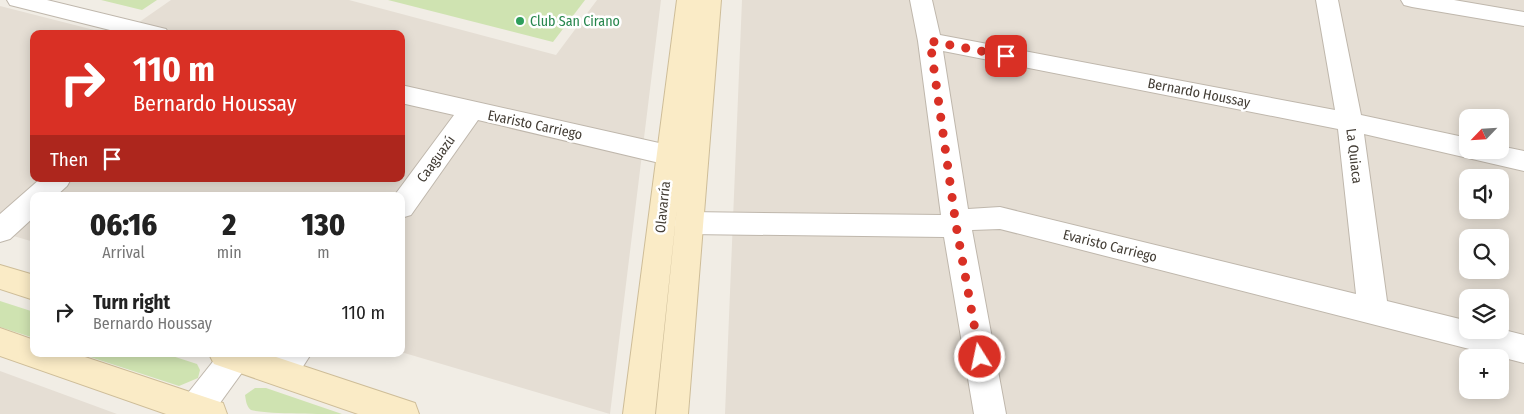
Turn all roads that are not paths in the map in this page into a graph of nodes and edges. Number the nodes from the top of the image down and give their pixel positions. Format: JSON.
{"nodes":[{"id":1,"x":18,"y":0,"type":"edge"},
{"id":2,"x":688,"y":0,"type":"edge"},
{"id":3,"x":710,"y":0,"type":"edge"},
{"id":4,"x":921,"y":0,"type":"edge"},
{"id":5,"x":1327,"y":0,"type":"edge"},
{"id":6,"x":1422,"y":1,"type":"edge"},
{"id":7,"x":1524,"y":20,"type":"edge"},
{"id":8,"x":142,"y":30,"type":"edge"},
{"id":9,"x":930,"y":41,"type":"junction"},
{"id":10,"x":405,"y":95,"type":"edge"},
{"id":11,"x":471,"y":111,"type":"junction"},
{"id":12,"x":1350,"y":122,"type":"junction"},
{"id":13,"x":1459,"y":146,"type":"edge"},
{"id":14,"x":668,"y":155,"type":"junction"},
{"id":15,"x":1509,"y":157,"type":"edge"},
{"id":16,"x":1524,"y":160,"type":"edge"},
{"id":17,"x":54,"y":182,"type":"edge"},
{"id":18,"x":43,"y":192,"type":"edge"},
{"id":19,"x":405,"y":202,"type":"edge"},
{"id":20,"x":30,"y":204,"type":"edge"},
{"id":21,"x":688,"y":223,"type":"junction"},
{"id":22,"x":956,"y":225,"type":"junction"},
{"id":23,"x":0,"y":230,"type":"edge"},
{"id":24,"x":0,"y":277,"type":"edge"},
{"id":25,"x":30,"y":287,"type":"edge"},
{"id":26,"x":1373,"y":312,"type":"junction"},
{"id":27,"x":0,"y":342,"type":"edge"},
{"id":28,"x":1524,"y":349,"type":"edge"},
{"id":29,"x":30,"y":353,"type":"edge"},
{"id":30,"x":43,"y":357,"type":"edge"},
{"id":31,"x":229,"y":357,"type":"edge"},
{"id":32,"x":238,"y":357,"type":"edge"},
{"id":33,"x":289,"y":363,"type":"edge"},
{"id":34,"x":200,"y":412,"type":"edge"},
{"id":35,"x":403,"y":414,"type":"edge"},
{"id":36,"x":639,"y":414,"type":"edge"},
{"id":37,"x":672,"y":414,"type":"edge"},
{"id":38,"x":990,"y":414,"type":"edge"}],
"edges":[{"from":1,"to":8,"type":"street"},
{"from":2,"to":14,"type":"street","name":"Olavarría"},
{"from":3,"to":21,"type":"street","name":"Olavarría"},
{"from":4,"to":9,"type":"street"},
{"from":5,"to":12,"type":"street","name":"La Quiaca"},
{"from":6,"to":7,"type":"street"},
{"from":9,"to":12,"type":"street","name":"Bernardo Houssay"},
{"from":9,"to":22,"type":"street"},
{"from":10,"to":11,"type":"street","name":"Evaristo Carriego"},
{"from":11,"to":14,"type":"street","name":"Evaristo Carriego"},
{"from":11,"to":19,"type":"street","name":"Caaguazú"},
{"from":12,"to":13,"type":"street","name":"Bernardo Houssay"},
{"from":12,"to":26,"type":"street","name":"La Quiaca"},
{"from":14,"to":36,"type":"street","name":"Olavarría"},
{"from":15,"to":16,"type":"street"},
{"from":17,"to":18,"type":"street"},
{"from":20,"to":23,"type":"street"},
{"from":21,"to":22,"type":"street","name":"Evaristo Carriego"},
{"from":21,"to":37,"type":"street","name":"Olavarría"},
{"from":22,"to":26,"type":"street","name":"Evaristo Carriego"},
{"from":22,"to":38,"type":"street"},
{"from":24,"to":25,"type":"street"},
{"from":26,"to":28,"type":"street","name":"Evaristo Carriego"},
{"from":27,"to":29,"type":"street"},
{"from":30,"to":34,"type":"street"},
{"from":31,"to":34,"type":"street"},
{"from":32,"to":33,"type":"street"},
{"from":33,"to":35,"type":"street"}]}
